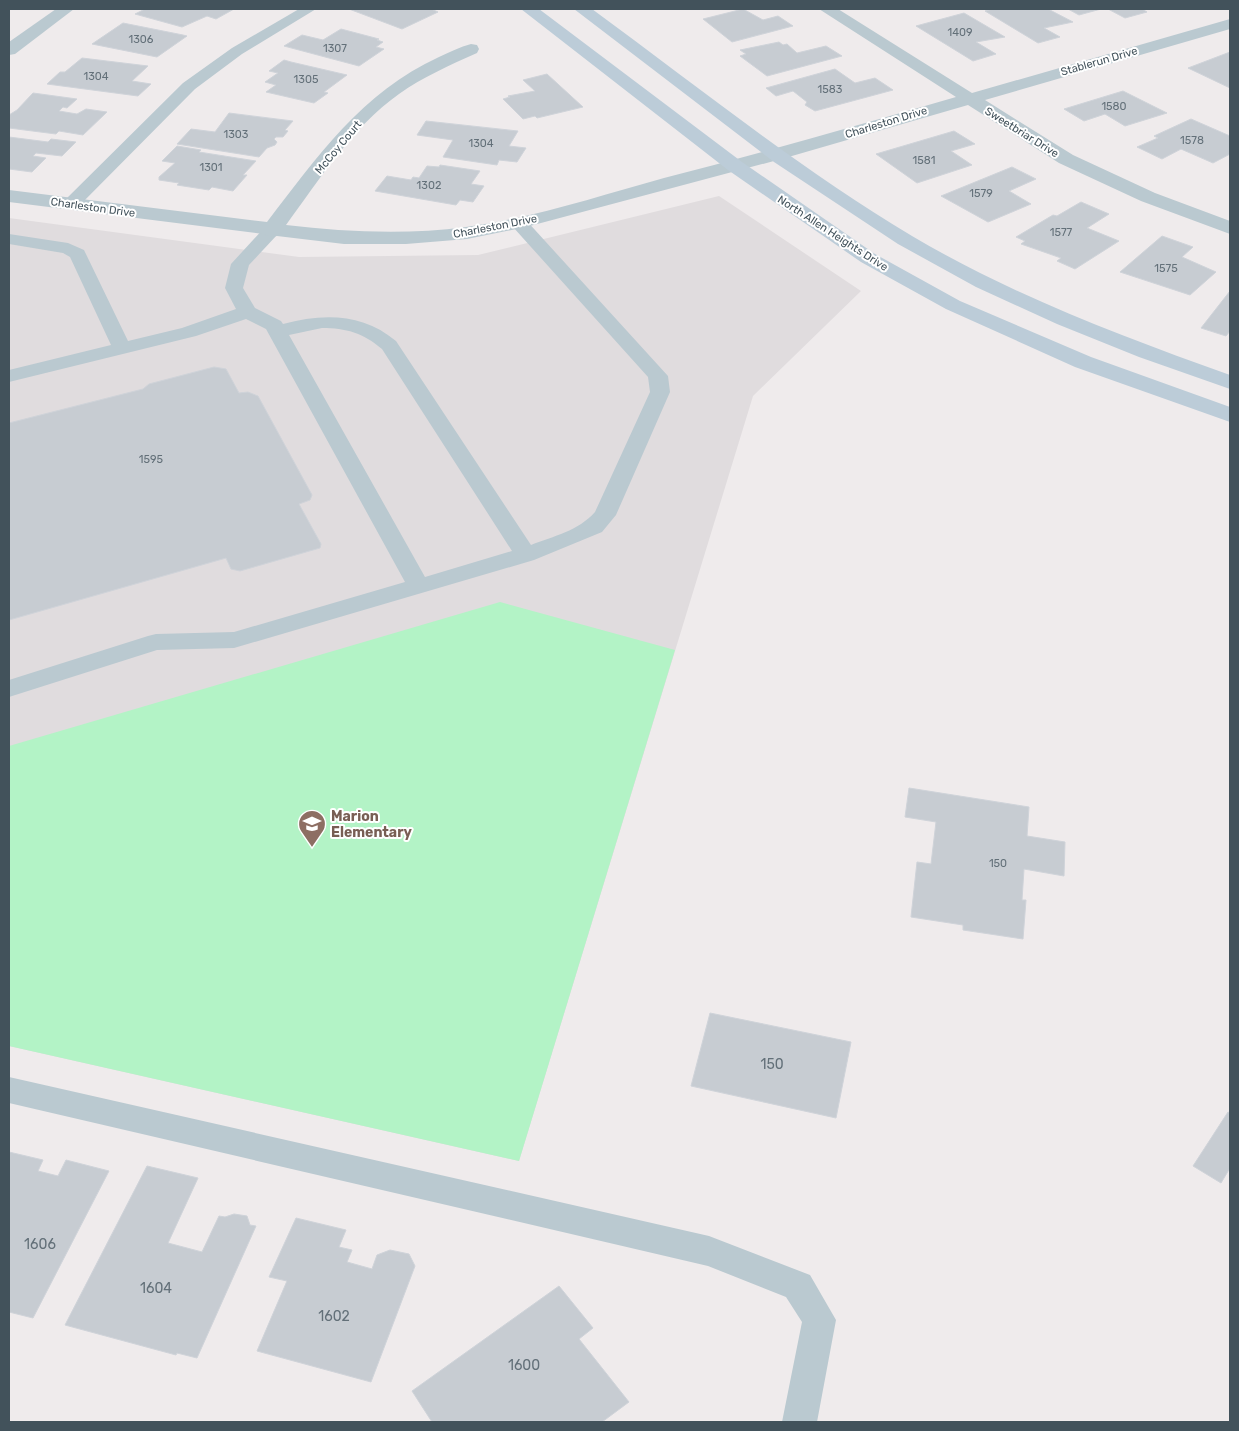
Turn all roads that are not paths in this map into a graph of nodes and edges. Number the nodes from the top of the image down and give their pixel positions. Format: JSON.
{"nodes":[{"id":1,"x":66,"y":9,"type":"edge"},
{"id":2,"x":309,"y":9,"type":"edge"},
{"id":3,"x":529,"y":9,"type":"edge"},
{"id":4,"x":582,"y":9,"type":"edge"},
{"id":5,"x":827,"y":9,"type":"edge"},
{"id":6,"x":1230,"y":24,"type":"edge"},
{"id":7,"x":472,"y":49,"type":"dead end"},
{"id":8,"x":9,"y":50,"type":"edge"},
{"id":9,"x":968,"y":98,"type":"junction"},
{"id":10,"x":778,"y":154,"type":"junction"},
{"id":11,"x":735,"y":166,"type":"junction"},
{"id":12,"x":9,"y":196,"type":"edge"},
{"id":13,"x":72,"y":204,"type":"junction"},
{"id":14,"x":519,"y":223,"type":"junction"},
{"id":15,"x":1230,"y":228,"type":"edge"},
{"id":16,"x":271,"y":231,"type":"junction"},
{"id":17,"x":9,"y":239,"type":"edge"},
{"id":18,"x":247,"y":312,"type":"junction"},
{"id":19,"x":278,"y":332,"type":"junction"},
{"id":20,"x":122,"y":348,"type":"junction"},
{"id":21,"x":9,"y":376,"type":"edge"},
{"id":22,"x":1230,"y":382,"type":"edge"},
{"id":23,"x":1230,"y":415,"type":"edge"},
{"id":24,"x":526,"y":554,"type":"junction"},
{"id":25,"x":419,"y":586,"type":"junction"},
{"id":26,"x":9,"y":689,"type":"edge"},
{"id":27,"x":9,"y":1090,"type":"edge"},
{"id":28,"x":800,"y":1422,"type":"edge"}],
"edges":[{"from":1,"to":8,"type":"street"},
{"from":2,"to":13,"type":"lane"},
{"from":3,"to":11,"type":"main road","name":"North Allen Heights Drive"},
{"from":4,"to":10,"type":"main road"},
{"from":5,"to":9,"type":"street","name":"Sweetbriar Drive"},
{"from":6,"to":9,"type":"street","name":"Stablerun Drive"},
{"from":7,"to":16,"type":"street","name":"McCoy Court"},
{"from":9,"to":10,"type":"street","name":"Charleston Drive"},
{"from":9,"to":15,"type":"street","name":"Sweetbriar Drive"},
{"from":10,"to":11,"type":"street","name":"Charleston Drive"},
{"from":10,"to":22,"type":"main road"},
{"from":11,"to":14,"type":"street","name":"Charleston Drive"},
{"from":11,"to":23,"type":"main road","name":"North Allen Heights Drive"},
{"from":12,"to":13,"type":"street","name":"Charleston Drive"},
{"from":13,"to":16,"type":"street","name":"Charleston Drive"},
{"from":14,"to":16,"type":"street","name":"Charleston Drive"},
{"from":14,"to":24,"type":"lane"},
{"from":16,"to":18,"type":"lane"},
{"from":17,"to":20,"type":"lane"},
{"from":18,"to":19,"type":"lane"},
{"from":18,"to":20,"type":"lane"},
{"from":19,"to":24,"type":"lane"},
{"from":19,"to":25,"type":"lane"},
{"from":20,"to":21,"type":"lane"},
{"from":24,"to":25,"type":"lane"},
{"from":25,"to":26,"type":"lane"},
{"from":27,"to":28,"type":"lane"}]}
